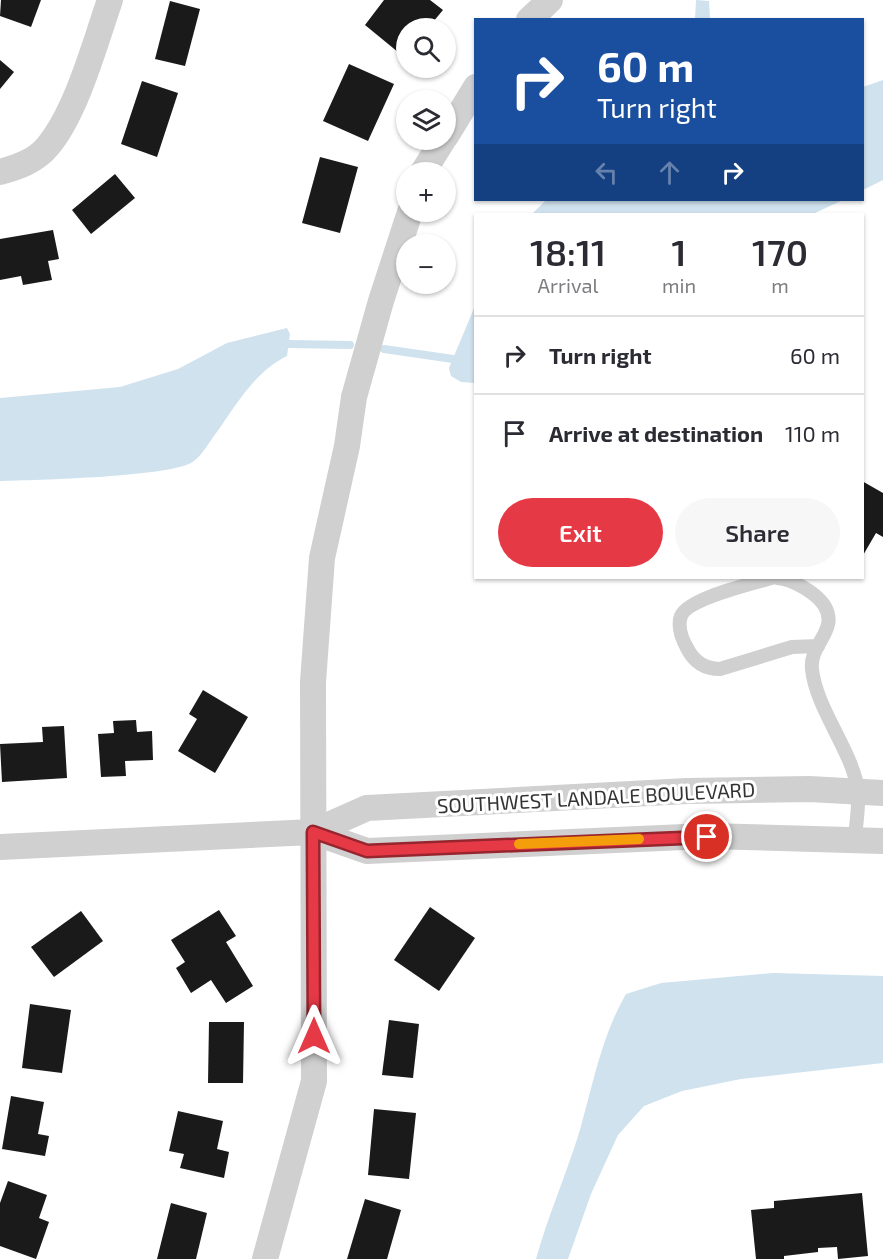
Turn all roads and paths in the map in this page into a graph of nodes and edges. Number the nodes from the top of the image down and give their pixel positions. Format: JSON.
{"nodes":[{"id":1,"x":110,"y":0,"type":"edge"},
{"id":2,"x":550,"y":0,"type":"edge"},
{"id":3,"x":531,"y":18,"type":"edge"},
{"id":4,"x":474,"y":90,"type":"edge"},
{"id":5,"x":456,"y":119,"type":"edge"},
{"id":6,"x":0,"y":172,"type":"edge"},
{"id":7,"x":407,"y":222,"type":"edge"},
{"id":8,"x":768,"y":579,"type":"edge"},
{"id":9,"x":780,"y":579,"type":"edge"},
{"id":10,"x":818,"y":646,"type":"junction"},
{"id":11,"x":858,"y":791,"type":"junction"},
{"id":12,"x":883,"y":793,"type":"edge"},
{"id":13,"x":313,"y":832,"type":"junction"},
{"id":14,"x":855,"y":838,"type":"junction"},
{"id":15,"x":883,"y":841,"type":"edge"},
{"id":16,"x":0,"y":848,"type":"edge"},
{"id":17,"x":266,"y":1259,"type":"edge"}],
"edges":[{"from":1,"to":6,"type":"street"},
{"from":2,"to":3,"type":"street"},
{"from":4,"to":5,"type":"street"},
{"from":7,"to":13,"type":"street"},
{"from":8,"to":10,"type":"lane"},
{"from":9,"to":10,"type":"lane"},
{"from":10,"to":11,"type":"lane"},
{"from":11,"to":12,"type":"street","name":"SOUTHWEST LANDALE BOULEVARD"},
{"from":11,"to":13,"type":"street","name":"SOUTHWEST LANDALE BOULEVARD"},
{"from":11,"to":14,"type":"lane"},
{"from":13,"to":14,"type":"street","name":"SOUTHWEST LANDALE BOULEVARD"},
{"from":13,"to":16,"type":"street","name":"SOUTHWEST LANDALE BOULEVARD"},
{"from":13,"to":17,"type":"street"},
{"from":14,"to":15,"type":"street","name":"SOUTHWEST LANDALE BOULEVARD"}]}
